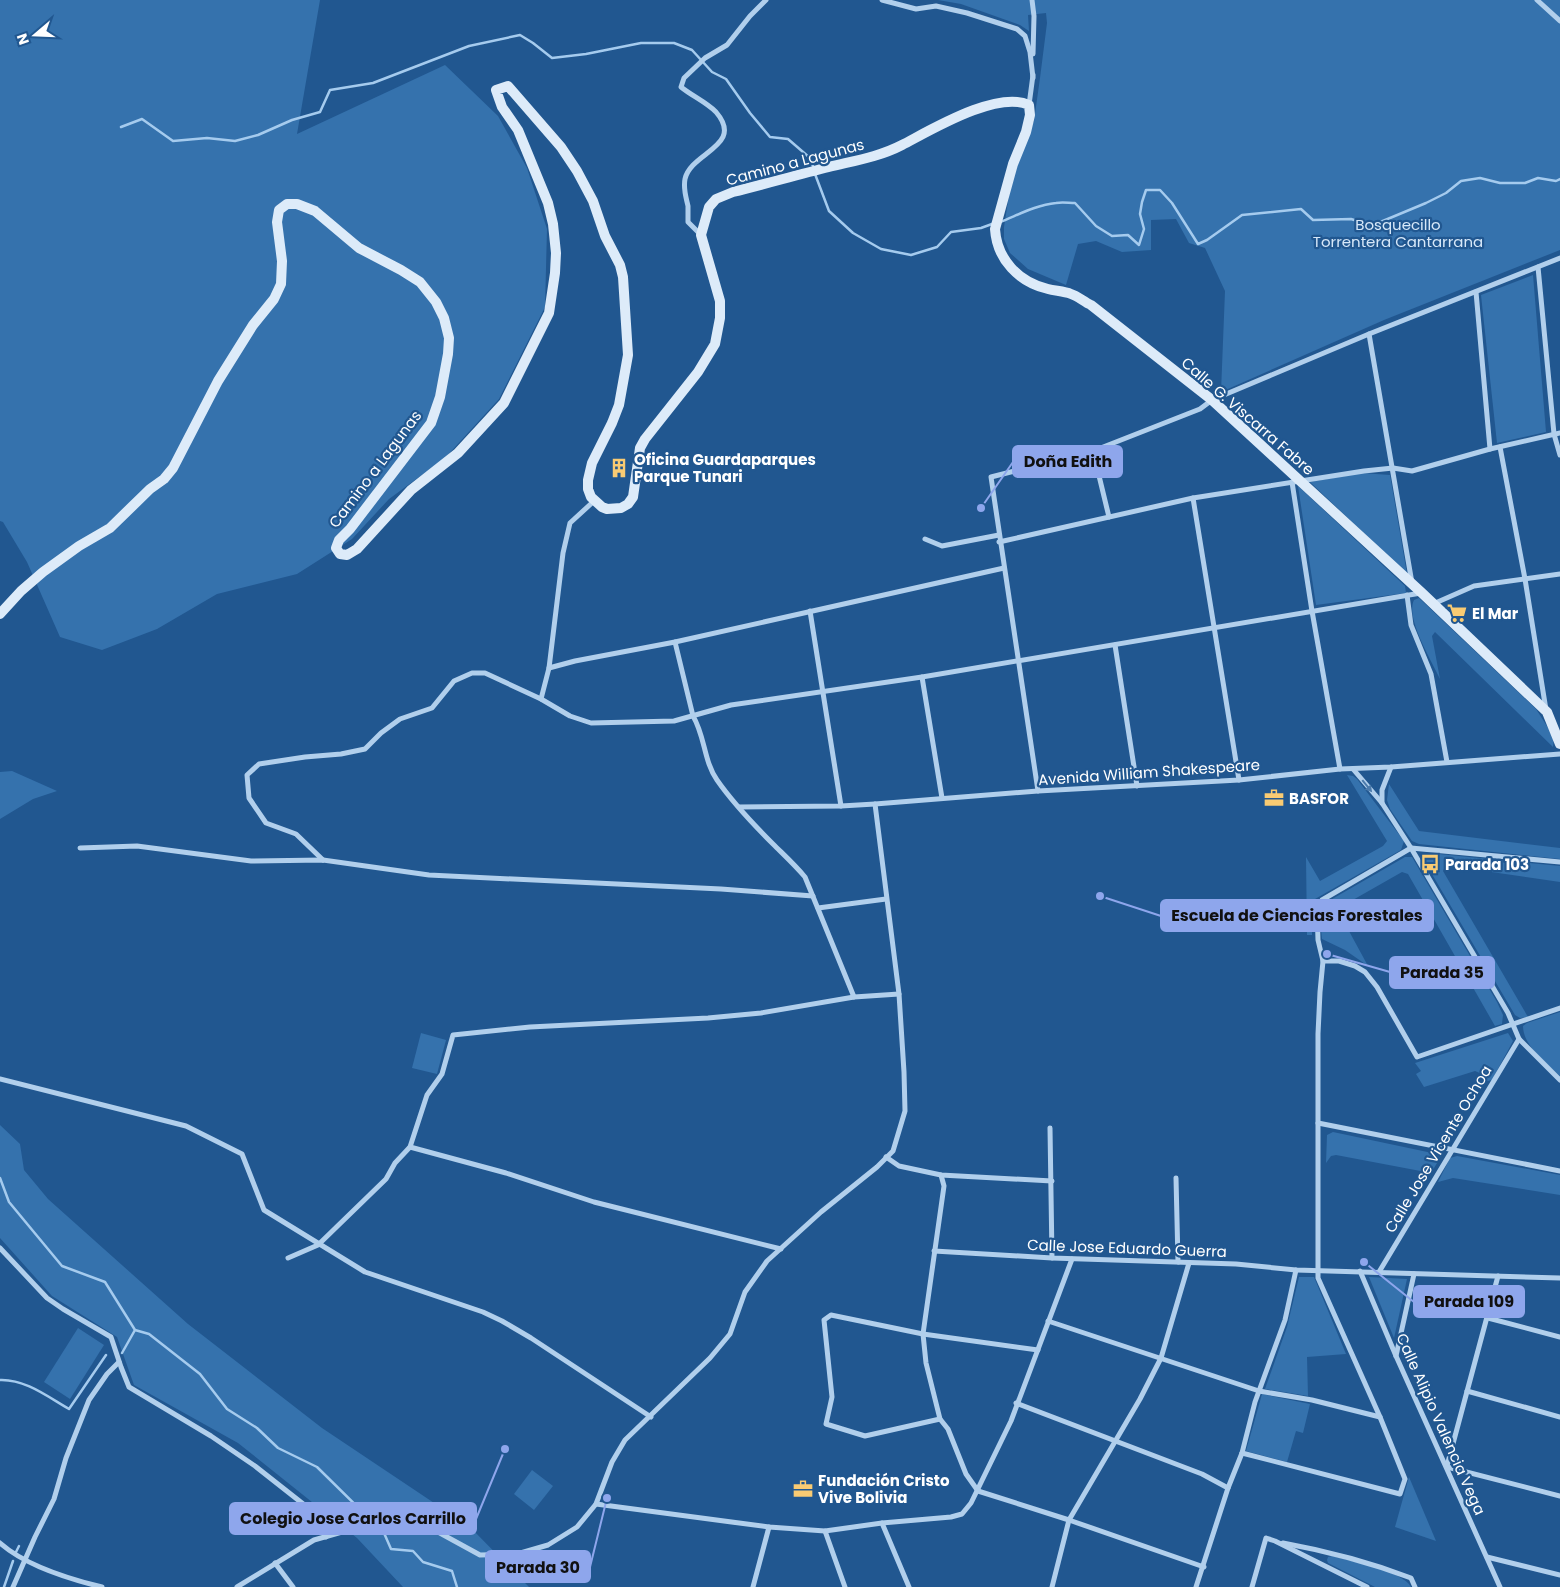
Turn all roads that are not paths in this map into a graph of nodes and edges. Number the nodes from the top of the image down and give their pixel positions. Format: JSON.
{"nodes":[{"id":1,"x":766,"y":0,"type":"edge"},
{"id":2,"x":882,"y":0,"type":"edge"},
{"id":3,"x":1032,"y":0,"type":"edge"},
{"id":4,"x":1537,"y":0,"type":"edge"},
{"id":5,"x":1560,"y":21,"type":"edge"},
{"id":6,"x":1033,"y":78,"type":"junction"},
{"id":7,"x":1029,"y":105,"type":"junction"},
{"id":8,"x":701,"y":235,"type":"junction"},
{"id":9,"x":1560,"y":258,"type":"edge"},
{"id":10,"x":1538,"y":267,"type":"junction"},
{"id":11,"x":1476,"y":292,"type":"junction"},
{"id":12,"x":1369,"y":334,"type":"junction"},
{"id":13,"x":1212,"y":400,"type":"junction"},
{"id":14,"x":1557,"y":434,"type":"edge"},
{"id":15,"x":1500,"y":447,"type":"junction"},
{"id":16,"x":1490,"y":449,"type":"junction"},
{"id":17,"x":1093,"y":451,"type":"junction"},
{"id":18,"x":1560,"y":455,"type":"edge"},
{"id":19,"x":1393,"y":468,"type":"junction"},
{"id":20,"x":1297,"y":481,"type":"junction"},
{"id":21,"x":1193,"y":498,"type":"junction"},
{"id":22,"x":594,"y":501,"type":"junction"},
{"id":23,"x":1109,"y":518,"type":"junction"},
{"id":24,"x":999,"y":535,"type":"junction"},
{"id":25,"x":925,"y":539,"type":"dead end"},
{"id":26,"x":999,"y":542,"type":"junction"},
{"id":27,"x":1004,"y":568,"type":"junction"},
{"id":28,"x":1560,"y":574,"type":"edge"},
{"id":29,"x":1525,"y":579,"type":"junction"},
{"id":30,"x":1412,"y":584,"type":"junction"},
{"id":31,"x":1422,"y":593,"type":"junction"},
{"id":32,"x":1408,"y":595,"type":"junction"},
{"id":33,"x":1433,"y":604,"type":"junction"},
{"id":34,"x":810,"y":611,"type":"junction"},
{"id":35,"x":1312,"y":611,"type":"junction"},
{"id":36,"x":0,"y":614,"type":"edge"},
{"id":37,"x":1214,"y":627,"type":"junction"},
{"id":38,"x":676,"y":642,"type":"junction"},
{"id":39,"x":1115,"y":645,"type":"junction"},
{"id":40,"x":1018,"y":661,"type":"junction"},
{"id":41,"x":549,"y":668,"type":"junction"},
{"id":42,"x":922,"y":677,"type":"junction"},
{"id":43,"x":822,"y":691,"type":"junction"},
{"id":44,"x":541,"y":699,"type":"junction"},
{"id":45,"x":1546,"y":712,"type":"junction"},
{"id":46,"x":694,"y":716,"type":"junction"},
{"id":47,"x":1560,"y":744,"type":"edge"},
{"id":48,"x":1560,"y":754,"type":"edge"},
{"id":49,"x":1447,"y":762,"type":"junction"},
{"id":50,"x":1391,"y":767,"type":"junction"},
{"id":51,"x":1340,"y":769,"type":"junction"},
{"id":52,"x":1353,"y":769,"type":"junction"},
{"id":53,"x":1239,"y":780,"type":"junction"},
{"id":54,"x":1137,"y":786,"type":"junction"},
{"id":55,"x":1038,"y":791,"type":"junction"},
{"id":56,"x":942,"y":798,"type":"junction"},
{"id":57,"x":1382,"y":803,"type":"junction"},
{"id":58,"x":875,"y":804,"type":"junction"},
{"id":59,"x":841,"y":806,"type":"junction"},
{"id":60,"x":739,"y":807,"type":"junction"},
{"id":61,"x":80,"y":848,"type":"dead end"},
{"id":62,"x":1411,"y":848,"type":"junction"},
{"id":63,"x":322,"y":860,"type":"junction"},
{"id":64,"x":1560,"y":862,"type":"edge"},
{"id":65,"x":813,"y":896,"type":"junction"},
{"id":66,"x":886,"y":899,"type":"junction"},
{"id":67,"x":818,"y":908,"type":"junction"},
{"id":68,"x":1323,"y":961,"type":"junction"},
{"id":69,"x":899,"y":994,"type":"junction"},
{"id":70,"x":854,"y":996,"type":"junction"},
{"id":71,"x":1560,"y":1008,"type":"edge"},
{"id":72,"x":1513,"y":1025,"type":"junction"},
{"id":73,"x":1519,"y":1039,"type":"junction"},
{"id":74,"x":0,"y":1079,"type":"edge"},
{"id":75,"x":1560,"y":1080,"type":"edge"},
{"id":76,"x":1318,"y":1123,"type":"junction"},
{"id":77,"x":1050,"y":1128,"type":"dead end"},
{"id":78,"x":410,"y":1147,"type":"junction"},
{"id":79,"x":1454,"y":1148,"type":"junction"},
{"id":80,"x":886,"y":1157,"type":"junction"},
{"id":81,"x":1560,"y":1171,"type":"edge"},
{"id":82,"x":941,"y":1175,"type":"junction"},
{"id":83,"x":1176,"y":1178,"type":"dead end"},
{"id":84,"x":1052,"y":1181,"type":"junction"},
{"id":85,"x":318,"y":1245,"type":"junction"},
{"id":86,"x":0,"y":1248,"type":"edge"},
{"id":87,"x":781,"y":1249,"type":"junction"},
{"id":88,"x":934,"y":1250,"type":"junction"},
{"id":89,"x":288,"y":1258,"type":"dead end"},
{"id":90,"x":1052,"y":1258,"type":"junction"},
{"id":91,"x":1072,"y":1259,"type":"junction"},
{"id":92,"x":1178,"y":1262,"type":"junction"},
{"id":93,"x":1190,"y":1263,"type":"junction"},
{"id":94,"x":1296,"y":1270,"type":"junction"},
{"id":95,"x":1318,"y":1270,"type":"junction"},
{"id":96,"x":1360,"y":1271,"type":"junction"},
{"id":97,"x":1379,"y":1272,"type":"junction"},
{"id":98,"x":1414,"y":1274,"type":"junction"},
{"id":99,"x":1498,"y":1276,"type":"junction"},
{"id":100,"x":1560,"y":1278,"type":"edge"},
{"id":101,"x":1488,"y":1318,"type":"junction"},
{"id":102,"x":1048,"y":1321,"type":"junction"},
{"id":103,"x":923,"y":1334,"type":"junction"},
{"id":104,"x":1560,"y":1337,"type":"edge"},
{"id":105,"x":1038,"y":1350,"type":"junction"},
{"id":106,"x":1396,"y":1356,"type":"junction"},
{"id":107,"x":1161,"y":1358,"type":"junction"},
{"id":108,"x":119,"y":1362,"type":"junction"},
{"id":109,"x":1259,"y":1391,"type":"junction"},
{"id":110,"x":1467,"y":1391,"type":"junction"},
{"id":111,"x":1016,"y":1403,"type":"junction"},
{"id":112,"x":651,"y":1416,"type":"junction"},
{"id":113,"x":1380,"y":1417,"type":"junction"},
{"id":114,"x":1560,"y":1417,"type":"edge"},
{"id":115,"x":940,"y":1419,"type":"junction"},
{"id":116,"x":1116,"y":1441,"type":"junction"},
{"id":117,"x":1242,"y":1453,"type":"junction"},
{"id":118,"x":1447,"y":1467,"type":"junction"},
{"id":119,"x":1228,"y":1488,"type":"junction"},
{"id":120,"x":978,"y":1492,"type":"junction"},
{"id":121,"x":1560,"y":1496,"type":"edge"},
{"id":122,"x":596,"y":1504,"type":"junction"},
{"id":123,"x":1069,"y":1520,"type":"junction"},
{"id":124,"x":882,"y":1523,"type":"junction"},
{"id":125,"x":769,"y":1527,"type":"junction"},
{"id":126,"x":825,"y":1531,"type":"junction"},
{"id":127,"x":326,"y":1537,"type":"junction"},
{"id":128,"x":1275,"y":1541,"type":"junction"},
{"id":129,"x":0,"y":1543,"type":"edge"},
{"id":130,"x":1487,"y":1557,"type":"junction"},
{"id":131,"x":25,"y":1560,"type":"junction"},
{"id":132,"x":275,"y":1563,"type":"junction"},
{"id":133,"x":1204,"y":1567,"type":"junction"},
{"id":134,"x":1560,"y":1576,"type":"edge"},
{"id":135,"x":14,"y":1587,"type":"edge"},
{"id":136,"x":102,"y":1587,"type":"edge"},
{"id":137,"x":238,"y":1587,"type":"edge"},
{"id":138,"x":293,"y":1587,"type":"edge"},
{"id":139,"x":753,"y":1587,"type":"edge"},
{"id":140,"x":845,"y":1587,"type":"edge"},
{"id":141,"x":909,"y":1587,"type":"edge"},
{"id":142,"x":1052,"y":1587,"type":"edge"},
{"id":143,"x":1196,"y":1587,"type":"edge"},
{"id":144,"x":1252,"y":1587,"type":"edge"},
{"id":145,"x":1367,"y":1587,"type":"edge"},
{"id":146,"x":1414,"y":1587,"type":"edge"},
{"id":147,"x":1500,"y":1587,"type":"edge"}],
"edges":[{"from":1,"to":8,"type":"street"},
{"from":2,"to":6,"type":"street"},
{"from":3,"to":6,"type":"street"},
{"from":4,"to":5,"type":"street"},
{"from":6,"to":7,"type":"street"},
{"from":7,"to":8,"type":"street","name":"Camino a Lagunas"},
{"from":7,"to":13,"type":"street","name":"Calle G. Viscarra Fabre"},
{"from":8,"to":22,"type":"street"},
{"from":9,"to":10,"type":"street"},
{"from":10,"to":11,"type":"street"},
{"from":10,"to":14,"type":"street"},
{"from":11,"to":12,"type":"street"},
{"from":11,"to":16,"type":"street"},
{"from":12,"to":13,"type":"street"},
{"from":12,"to":19,"type":"street"},
{"from":13,"to":17,"type":"street"},
{"from":13,"to":20,"type":"street","name":"Calle G. Viscarra Fabre"},
{"from":14,"to":15,"type":"street"},
{"from":14,"to":18,"type":"street"},
{"from":15,"to":16,"type":"street"},
{"from":15,"to":29,"type":"street"},
{"from":16,"to":19,"type":"street"},
{"from":17,"to":23,"type":"street"},
{"from":17,"to":24,"type":"street"},
{"from":19,"to":20,"type":"street"},
{"from":19,"to":30,"type":"street"},
{"from":20,"to":21,"type":"street"},
{"from":20,"to":30,"type":"street","name":"Calle G. Viscarra Fabre"},
{"from":20,"to":35,"type":"street"},
{"from":21,"to":23,"type":"street"},
{"from":21,"to":37,"type":"street"},
{"from":22,"to":36,"type":"street","name":"Camino a Lagunas"},
{"from":22,"to":41,"type":"street"},
{"from":23,"to":26,"type":"street"},
{"from":24,"to":25,"type":"street"},
{"from":24,"to":26,"type":"street"},
{"from":26,"to":27,"type":"street"},
{"from":27,"to":34,"type":"street"},
{"from":27,"to":40,"type":"street"},
{"from":28,"to":29,"type":"street"},
{"from":29,"to":33,"type":"street"},
{"from":29,"to":45,"type":"street"},
{"from":30,"to":31,"type":"street","name":"Calle G. Viscarra Fabre"},
{"from":31,"to":32,"type":"street"},
{"from":31,"to":33,"type":"street","name":"Calle G. Viscarra Fabre"},
{"from":32,"to":35,"type":"street"},
{"from":32,"to":49,"type":"street"},
{"from":33,"to":45,"type":"street","name":"Calle G. Viscarra Fabre"},
{"from":34,"to":38,"type":"street"},
{"from":34,"to":43,"type":"street"},
{"from":35,"to":37,"type":"street"},
{"from":35,"to":51,"type":"street"},
{"from":37,"to":39,"type":"street"},
{"from":37,"to":53,"type":"street"},
{"from":38,"to":41,"type":"street"},
{"from":38,"to":46,"type":"street"},
{"from":39,"to":40,"type":"street"},
{"from":39,"to":54,"type":"street"},
{"from":40,"to":42,"type":"street"},
{"from":40,"to":55,"type":"street"},
{"from":41,"to":44,"type":"street"},
{"from":42,"to":43,"type":"street"},
{"from":42,"to":56,"type":"street"},
{"from":43,"to":46,"type":"street"},
{"from":43,"to":59,"type":"street"},
{"from":44,"to":46,"type":"street"},
{"from":44,"to":63,"type":"street"},
{"from":45,"to":47,"type":"street","name":"Calle G. Viscarra Fabre"},
{"from":46,"to":60,"type":"street"},
{"from":48,"to":49,"type":"street","name":"Avenida William Shakespeare"},
{"from":49,"to":50,"type":"street","name":"Avenida William Shakespeare"},
{"from":50,"to":52,"type":"street","name":"Avenida William Shakespeare"},
{"from":50,"to":57,"type":"street"},
{"from":51,"to":52,"type":"street","name":"Avenida William Shakespeare"},
{"from":51,"to":53,"type":"street","name":"Avenida William Shakespeare"},
{"from":52,"to":57,"type":"street","one_way":true},
{"from":53,"to":54,"type":"street","name":"Avenida William Shakespeare"},
{"from":54,"to":55,"type":"street","name":"Avenida William Shakespeare"},
{"from":55,"to":56,"type":"street","name":"Avenida William Shakespeare"},
{"from":56,"to":58,"type":"street","name":"Avenida William Shakespeare"},
{"from":57,"to":62,"type":"street"},
{"from":58,"to":59,"type":"street","name":"Avenida William Shakespeare"},
{"from":58,"to":66,"type":"street"},
{"from":59,"to":60,"type":"street","name":"Avenida William Shakespeare"},
{"from":60,"to":65,"type":"street"},
{"from":61,"to":63,"type":"street"},
{"from":62,"to":64,"type":"street"},
{"from":62,"to":68,"type":"street"},
{"from":62,"to":72,"type":"street"},
{"from":63,"to":65,"type":"street"},
{"from":65,"to":67,"type":"street"},
{"from":66,"to":67,"type":"street"},
{"from":66,"to":69,"type":"street"},
{"from":67,"to":70,"type":"street"},
{"from":68,"to":72,"type":"street"},
{"from":68,"to":76,"type":"street"},
{"from":69,"to":70,"type":"street"},
{"from":69,"to":80,"type":"street"},
{"from":70,"to":78,"type":"street"},
{"from":71,"to":72,"type":"street"},
{"from":72,"to":73,"type":"street"},
{"from":73,"to":75,"type":"street"},
{"from":73,"to":79,"type":"street","name":"Calle Jose Vicente Ochoa"},
{"from":74,"to":85,"type":"street"},
{"from":76,"to":79,"type":"street"},
{"from":76,"to":95,"type":"street"},
{"from":77,"to":84,"type":"street"},
{"from":78,"to":85,"type":"street"},
{"from":78,"to":87,"type":"street"},
{"from":79,"to":81,"type":"street"},
{"from":79,"to":97,"type":"street","name":"Calle Jose Vicente Ochoa"},
{"from":80,"to":82,"type":"street"},
{"from":80,"to":87,"type":"street"},
{"from":82,"to":84,"type":"street"},
{"from":82,"to":88,"type":"street"},
{"from":83,"to":92,"type":"street"},
{"from":84,"to":90,"type":"street"},
{"from":85,"to":89,"type":"street"},
{"from":85,"to":112,"type":"street"},
{"from":86,"to":108,"type":"street"},
{"from":87,"to":112,"type":"street"},
{"from":88,"to":90,"type":"street","name":"Calle Jose Eduardo Guerra"},
{"from":88,"to":103,"type":"street"},
{"from":90,"to":91,"type":"street","name":"Calle Jose Eduardo Guerra"},
{"from":91,"to":92,"type":"street","name":"Calle Jose Eduardo Guerra"},
{"from":91,"to":102,"type":"street"},
{"from":92,"to":93,"type":"street","name":"Calle Jose Eduardo Guerra"},
{"from":93,"to":94,"type":"street","name":"Calle Jose Eduardo Guerra"},
{"from":93,"to":107,"type":"street"},
{"from":94,"to":95,"type":"street","name":"Calle Jose Eduardo Guerra"},
{"from":94,"to":109,"type":"street"},
{"from":95,"to":96,"type":"street","name":"Calle Jose Eduardo Guerra"},
{"from":95,"to":113,"type":"street"},
{"from":96,"to":97,"type":"street"},
{"from":96,"to":106,"type":"street","name":"Calle Alipio Valencia Vega"},
{"from":97,"to":98,"type":"street"},
{"from":98,"to":99,"type":"street"},
{"from":98,"to":106,"type":"street"},
{"from":99,"to":100,"type":"street"},
{"from":99,"to":101,"type":"street"},
{"from":101,"to":104,"type":"street"},
{"from":101,"to":110,"type":"street"},
{"from":102,"to":105,"type":"street"},
{"from":102,"to":107,"type":"street"},
{"from":103,"to":105,"type":"street"},
{"from":103,"to":115,"type":"street"},
{"from":103,"to":115,"type":"street"},
{"from":105,"to":111,"type":"street"},
{"from":106,"to":118,"type":"street","name":"Calle Alipio Valencia Vega"},
{"from":107,"to":109,"type":"street"},
{"from":107,"to":116,"type":"street"},
{"from":108,"to":127,"type":"street"},
{"from":108,"to":131,"type":"street"},
{"from":109,"to":113,"type":"street"},
{"from":109,"to":117,"type":"street"},
{"from":110,"to":114,"type":"street"},
{"from":110,"to":118,"type":"street"},
{"from":111,"to":116,"type":"street"},
{"from":111,"to":120,"type":"street"},
{"from":112,"to":122,"type":"street"},
{"from":113,"to":117,"type":"street"},
{"from":115,"to":120,"type":"street"},
{"from":116,"to":119,"type":"street"},
{"from":116,"to":123,"type":"street"},
{"from":117,"to":119,"type":"street"},
{"from":118,"to":121,"type":"street"},
{"from":118,"to":130,"type":"street","name":"Calle Alipio Valencia Vega"},
{"from":119,"to":133,"type":"street"},
{"from":120,"to":123,"type":"street"},
{"from":120,"to":124,"type":"street"},
{"from":122,"to":125,"type":"street"},
{"from":122,"to":127,"type":"street"},
{"from":123,"to":133,"type":"street"},
{"from":123,"to":142,"type":"street"},
{"from":124,"to":126,"type":"street"},
{"from":124,"to":141,"type":"street"},
{"from":125,"to":126,"type":"street"},
{"from":125,"to":139,"type":"street"},
{"from":126,"to":140,"type":"street"},
{"from":127,"to":132,"type":"street"},
{"from":128,"to":144,"type":"street"},
{"from":128,"to":145,"type":"street"},
{"from":128,"to":146,"type":"street"},
{"from":129,"to":131,"type":"street"},
{"from":130,"to":134,"type":"street"},
{"from":130,"to":147,"type":"street","name":"Calle Alipio Valencia Vega"},
{"from":131,"to":135,"type":"street"},
{"from":131,"to":136,"type":"street"},
{"from":132,"to":137,"type":"street"},
{"from":132,"to":138,"type":"street"},
{"from":133,"to":143,"type":"street"}]}
